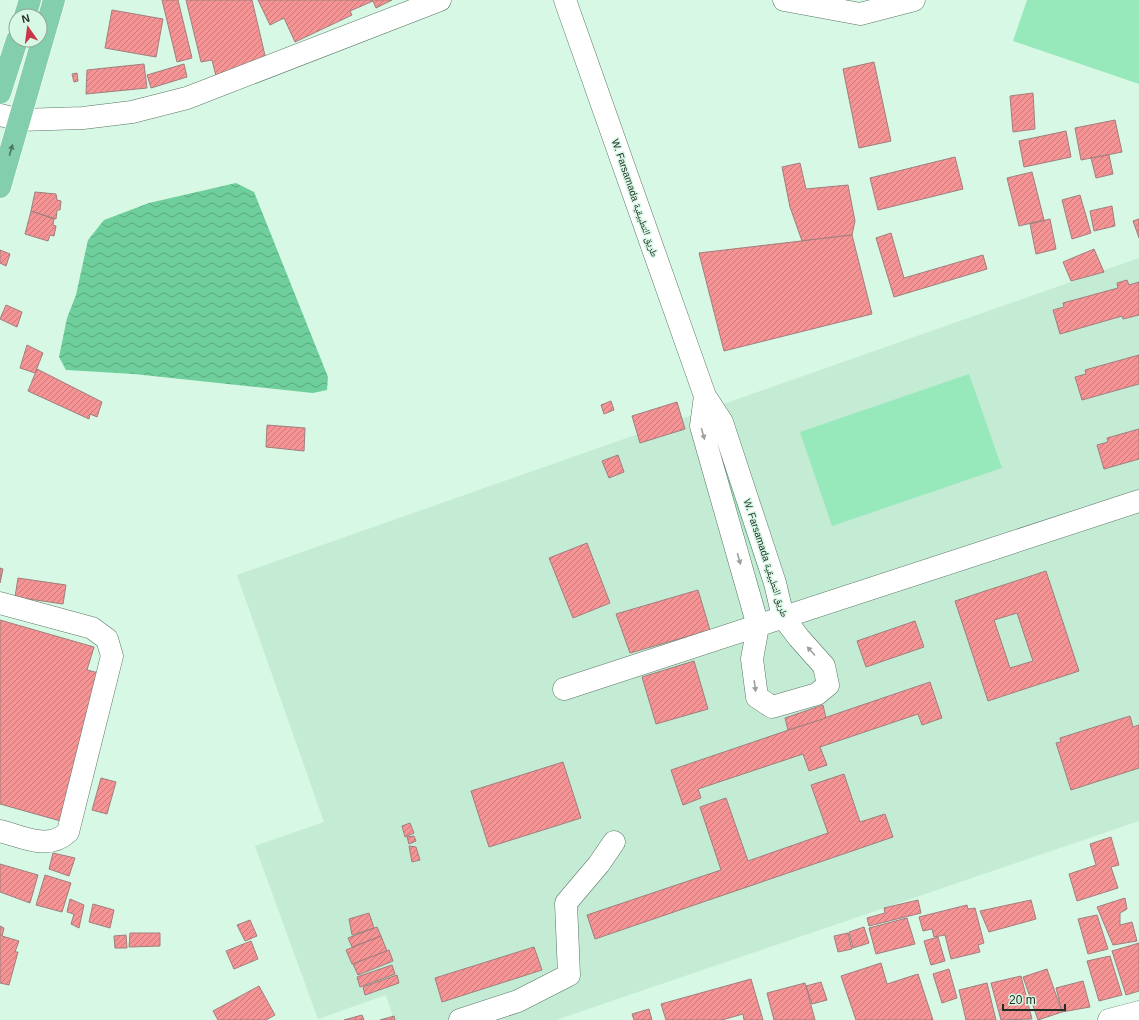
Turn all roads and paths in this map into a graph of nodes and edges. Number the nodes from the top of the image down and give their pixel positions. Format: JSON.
{"nodes":[{"id":1,"x":54,"y":0,"type":"edge"},
{"id":2,"x":440,"y":0,"type":"edge"},
{"id":3,"x":565,"y":0,"type":"edge"},
{"id":4,"x":784,"y":0,"type":"edge"},
{"id":5,"x":914,"y":0,"type":"edge"},
{"id":6,"x":14,"y":48,"type":"edge"},
{"id":7,"x":0,"y":94,"type":"edge"},
{"id":8,"x":10,"y":117,"type":"edge"},
{"id":9,"x":0,"y":187,"type":"edge"},
{"id":10,"x":705,"y":396,"type":"junction"},
{"id":11,"x":1139,"y":501,"type":"edge"},
{"id":12,"x":0,"y":603,"type":"edge"},
{"id":13,"x":784,"y":617,"type":"junction"},
{"id":14,"x":758,"y":626,"type":"junction"},
{"id":15,"x":564,"y":689,"type":"dead end"},
{"id":16,"x":0,"y":831,"type":"edge"},
{"id":17,"x":614,"y":842,"type":"dead end"},
{"id":18,"x":1139,"y":1012,"type":"edge"},
{"id":19,"x":460,"y":1020,"type":"edge"},
{"id":20,"x":1109,"y":1020,"type":"edge"}],
"edges":[{"from":1,"to":8,"type":"main road"},
{"from":2,"to":8,"type":"street"},
{"from":3,"to":10,"type":"street","name":"W. Farsamada طريق التطبيقية"},
{"from":4,"to":5,"type":"street"},
{"from":6,"to":7,"type":"main road"},
{"from":9,"to":8,"type":"main road","one_way":true},
{"from":10,"to":13,"type":"street","name":"W. Farsamada طريق التطبيقية"},
{"from":10,"to":14,"type":"street","name":"W. Farsamada طريق التطبيقية","one_way":true},
{"from":11,"to":13,"type":"street"},
{"from":12,"to":16,"type":"street"},
{"from":13,"to":14,"type":"street"},
{"from":14,"to":13,"type":"street","name":"W. Farsamada طريق التطبيقية","one_way":true},
{"from":14,"to":15,"type":"street"},
{"from":17,"to":19,"type":"street"},
{"from":18,"to":20,"type":"street"}]}
